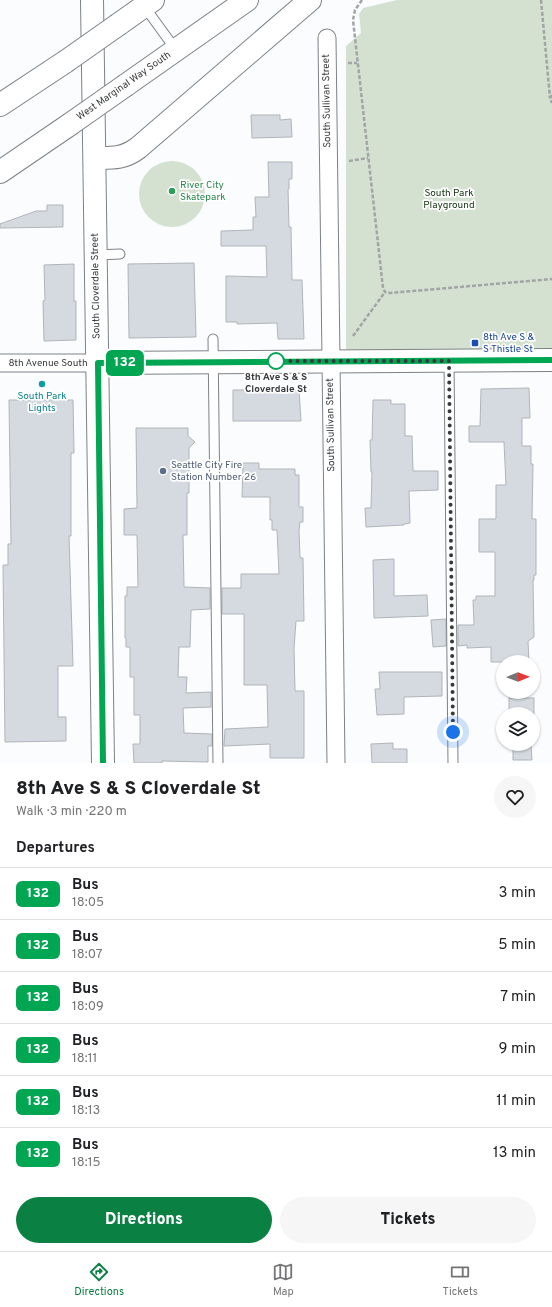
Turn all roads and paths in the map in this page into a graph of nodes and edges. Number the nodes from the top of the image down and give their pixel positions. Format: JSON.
{"nodes":[{"id":1,"x":92,"y":0,"type":"edge"},
{"id":2,"x":247,"y":0,"type":"edge"},
{"id":3,"x":310,"y":0,"type":"edge"},
{"id":4,"x":362,"y":0,"type":"edge"},
{"id":5,"x":541,"y":0,"type":"edge"},
{"id":6,"x":148,"y":3,"type":"edge"},
{"id":7,"x":327,"y":38,"type":"dead end"},
{"id":8,"x":176,"y":50,"type":"junction"},
{"id":9,"x":348,"y":63,"type":"dead end"},
{"id":10,"x":357,"y":63,"type":"junction"},
{"id":11,"x":551,"y":96,"type":"edge"},
{"id":12,"x":552,"y":103,"type":"edge"},
{"id":13,"x":0,"y":105,"type":"edge"},
{"id":14,"x":95,"y":158,"type":"junction"},
{"id":15,"x":368,"y":158,"type":"junction"},
{"id":16,"x":349,"y":161,"type":"dead end"},
{"id":17,"x":0,"y":172,"type":"edge"},
{"id":18,"x":120,"y":254,"type":"dead end"},
{"id":19,"x":96,"y":255,"type":"junction"},
{"id":20,"x":552,"y":278,"type":"edge"},
{"id":21,"x":385,"y":292,"type":"junction"},
{"id":22,"x":353,"y":336,"type":"dead end"},
{"id":23,"x":213,"y":339,"type":"dead end"},
{"id":24,"x":552,"y":360,"type":"edge"},
{"id":25,"x":330,"y":361,"type":"junction"},
{"id":26,"x":449,"y":361,"type":"junction"},
{"id":27,"x":212,"y":362,"type":"junction"},
{"id":28,"x":98,"y":363,"type":"junction"},
{"id":29,"x":0,"y":364,"type":"edge"},
{"id":30,"x":103,"y":763,"type":"edge"},
{"id":31,"x":218,"y":763,"type":"edge"},
{"id":32,"x":336,"y":763,"type":"edge"},
{"id":33,"x":453,"y":763,"type":"edge"}],
"edges":[{"from":1,"to":14,"type":"main road","name":"South Cloverdale Street"},
{"from":2,"to":8,"type":"main road","name":"West Marginal Way South"},
{"from":3,"to":14,"type":"main road"},
{"from":4,"to":10,"type":"path"},
{"from":5,"to":11,"type":"path"},
{"from":6,"to":8,"type":"lane"},
{"from":6,"to":13,"type":"main road","bridge":true},
{"from":7,"to":25,"type":"street","name":"South Sullivan Street"},
{"from":8,"to":17,"type":"main road","name":"West Marginal Way South","bridge":true},
{"from":9,"to":10,"type":"path"},
{"from":10,"to":15,"type":"path"},
{"from":11,"to":12,"type":"path"},
{"from":14,"to":19,"type":"main road","name":"South Cloverdale Street"},
{"from":15,"to":16,"type":"path"},
{"from":15,"to":21,"type":"path"},
{"from":18,"to":19,"type":"lane"},
{"from":19,"to":28,"type":"main road","name":"South Cloverdale Street"},
{"from":20,"to":21,"type":"path"},
{"from":21,"to":22,"type":"path"},
{"from":23,"to":27,"type":"lane"},
{"from":24,"to":26,"type":"main road","name":"8th Avenue South"},
{"from":25,"to":26,"type":"main road","name":"8th Avenue South"},
{"from":25,"to":27,"type":"main road","name":"8th Avenue South"},
{"from":25,"to":32,"type":"street","name":"South Sullivan Street"},
{"from":26,"to":33,"type":"lane"},
{"from":27,"to":28,"type":"main road","name":"8th Avenue South"},
{"from":27,"to":31,"type":"lane"},
{"from":28,"to":29,"type":"street","name":"8th Avenue South"},
{"from":28,"to":30,"type":"main road","name":"South Cloverdale Street"}]}
